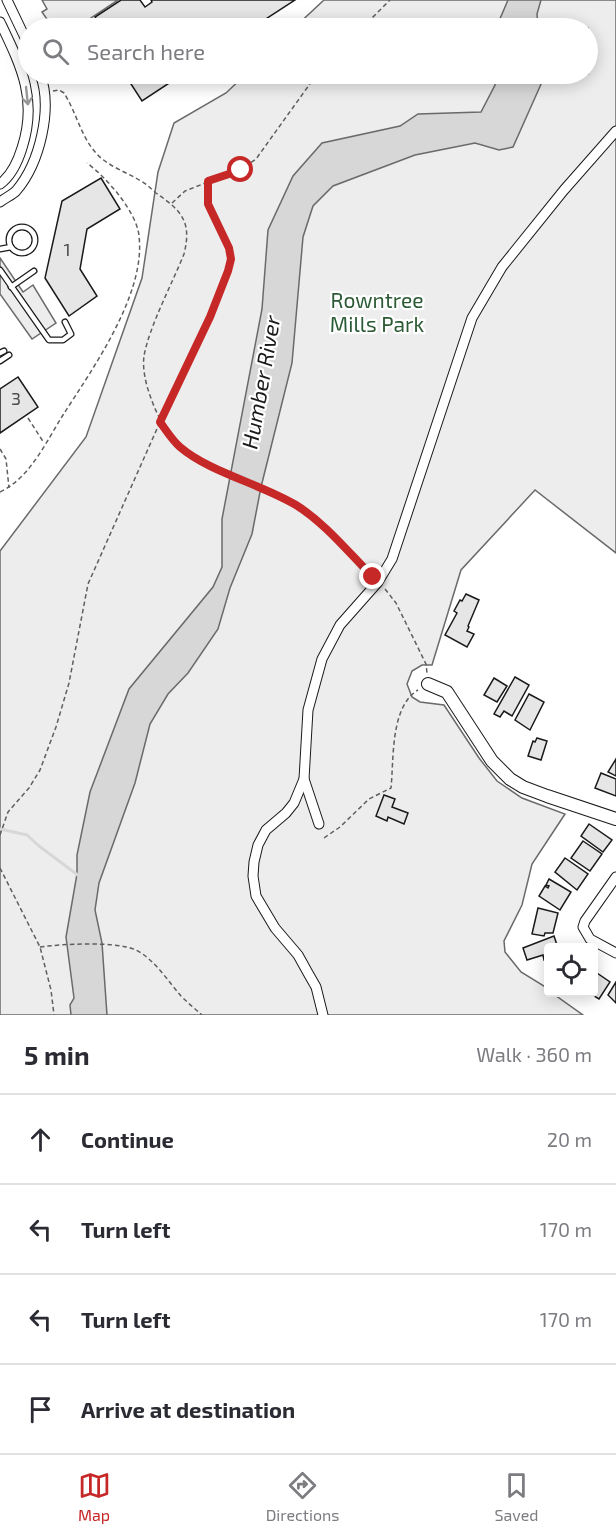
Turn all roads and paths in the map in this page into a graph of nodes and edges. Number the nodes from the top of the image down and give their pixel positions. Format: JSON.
{"nodes":[{"id":1,"x":7,"y":0,"type":"edge"},
{"id":2,"x":383,"y":0,"type":"edge"},
{"id":3,"x":390,"y":0,"type":"edge"},
{"id":4,"x":386,"y":5,"type":"junction"},
{"id":5,"x":372,"y":18,"type":"edge"},
{"id":6,"x":18,"y":21,"type":"edge"},
{"id":7,"x":0,"y":22,"type":"edge"},
{"id":8,"x":18,"y":35,"type":"edge"},
{"id":9,"x":9,"y":39,"type":"junction"},
{"id":10,"x":18,"y":63,"type":"edge"},
{"id":11,"x":26,"y":84,"type":"edge"},
{"id":12,"x":43,"y":84,"type":"edge"},
{"id":13,"x":310,"y":84,"type":"edge"},
{"id":14,"x":58,"y":90,"type":"dead end"},
{"id":15,"x":616,"y":131,"type":"edge"},
{"id":16,"x":87,"y":163,"type":"dead end"},
{"id":17,"x":208,"y":181,"type":"junction"},
{"id":18,"x":0,"y":184,"type":"edge"},
{"id":19,"x":0,"y":201,"type":"edge"},
{"id":20,"x":172,"y":204,"type":"junction"},
{"id":21,"x":11,"y":247,"type":"junction"},
{"id":22,"x":0,"y":249,"type":"edge"},
{"id":23,"x":0,"y":270,"type":"edge"},
{"id":24,"x":34,"y":271,"type":"dead end"},
{"id":25,"x":10,"y":287,"type":"junction"},
{"id":26,"x":65,"y":322,"type":"dead end"},
{"id":27,"x":9,"y":355,"type":"dead end"},
{"id":28,"x":0,"y":362,"type":"edge"},
{"id":29,"x":28,"y":418,"type":"dead end"},
{"id":30,"x":160,"y":422,"type":"junction"},
{"id":31,"x":44,"y":444,"type":"junction"},
{"id":32,"x":0,"y":449,"type":"edge"},
{"id":33,"x":9,"y":488,"type":"junction"},
{"id":34,"x":0,"y":492,"type":"edge"},
{"id":35,"x":373,"y":577,"type":"dead end"},
{"id":36,"x":382,"y":586,"type":"dead end"},
{"id":37,"x":428,"y":684,"type":"junction"},
{"id":38,"x":304,"y":779,"type":"junction"},
{"id":39,"x":616,"y":819,"type":"edge"},
{"id":40,"x":319,"y":824,"type":"dead end"},
{"id":41,"x":0,"y":835,"type":"edge"},
{"id":42,"x":324,"y":838,"type":"dead end"},
{"id":43,"x":0,"y":868,"type":"edge"},
{"id":44,"x":616,"y":877,"type":"edge"},
{"id":45,"x":40,"y":947,"type":"junction"},
{"id":46,"x":616,"y":953,"type":"edge"},
{"id":47,"x":54,"y":1015,"type":"edge"},
{"id":48,"x":202,"y":1015,"type":"edge"},
{"id":49,"x":323,"y":1015,"type":"edge"}],
"edges":[{"from":1,"to":6,"type":"street"},
{"from":2,"to":4,"type":"path"},
{"from":3,"to":4,"type":"path"},
{"from":4,"to":5,"type":"path"},
{"from":7,"to":9,"type":"street"},
{"from":8,"to":9,"type":"street"},
{"from":9,"to":10,"type":"street","one_way":true},
{"from":11,"to":18,"type":"street","one_way":true},
{"from":12,"to":19,"type":"street"},
{"from":13,"to":17,"type":"path"},
{"from":14,"to":20,"type":"path"},
{"from":15,"to":38,"type":"street"},
{"from":16,"to":31,"type":"path"},
{"from":17,"to":20,"type":"path"},
{"from":17,"to":30,"type":"path"},
{"from":20,"to":30,"type":"path"},
{"from":21,"to":21,"type":"lane"},
{"from":21,"to":22,"type":"lane"},
{"from":23,"to":25,"type":"lane"},
{"from":24,"to":25,"type":"lane"},
{"from":25,"to":26,"type":"lane"},
{"from":27,"to":28,"type":"lane"},
{"from":29,"to":31,"type":"path"},
{"from":30,"to":35,"type":"path"},
{"from":30,"to":41,"type":"path"},
{"from":31,"to":33,"type":"path"},
{"from":32,"to":33,"type":"path"},
{"from":33,"to":34,"type":"path"},
{"from":36,"to":37,"type":"path"},
{"from":37,"to":39,"type":"street"},
{"from":37,"to":42,"type":"path"},
{"from":38,"to":40,"type":"street"},
{"from":38,"to":49,"type":"street"},
{"from":43,"to":45,"type":"path"},
{"from":44,"to":46,"type":"street"},
{"from":45,"to":47,"type":"path"},
{"from":45,"to":48,"type":"path"}]}
